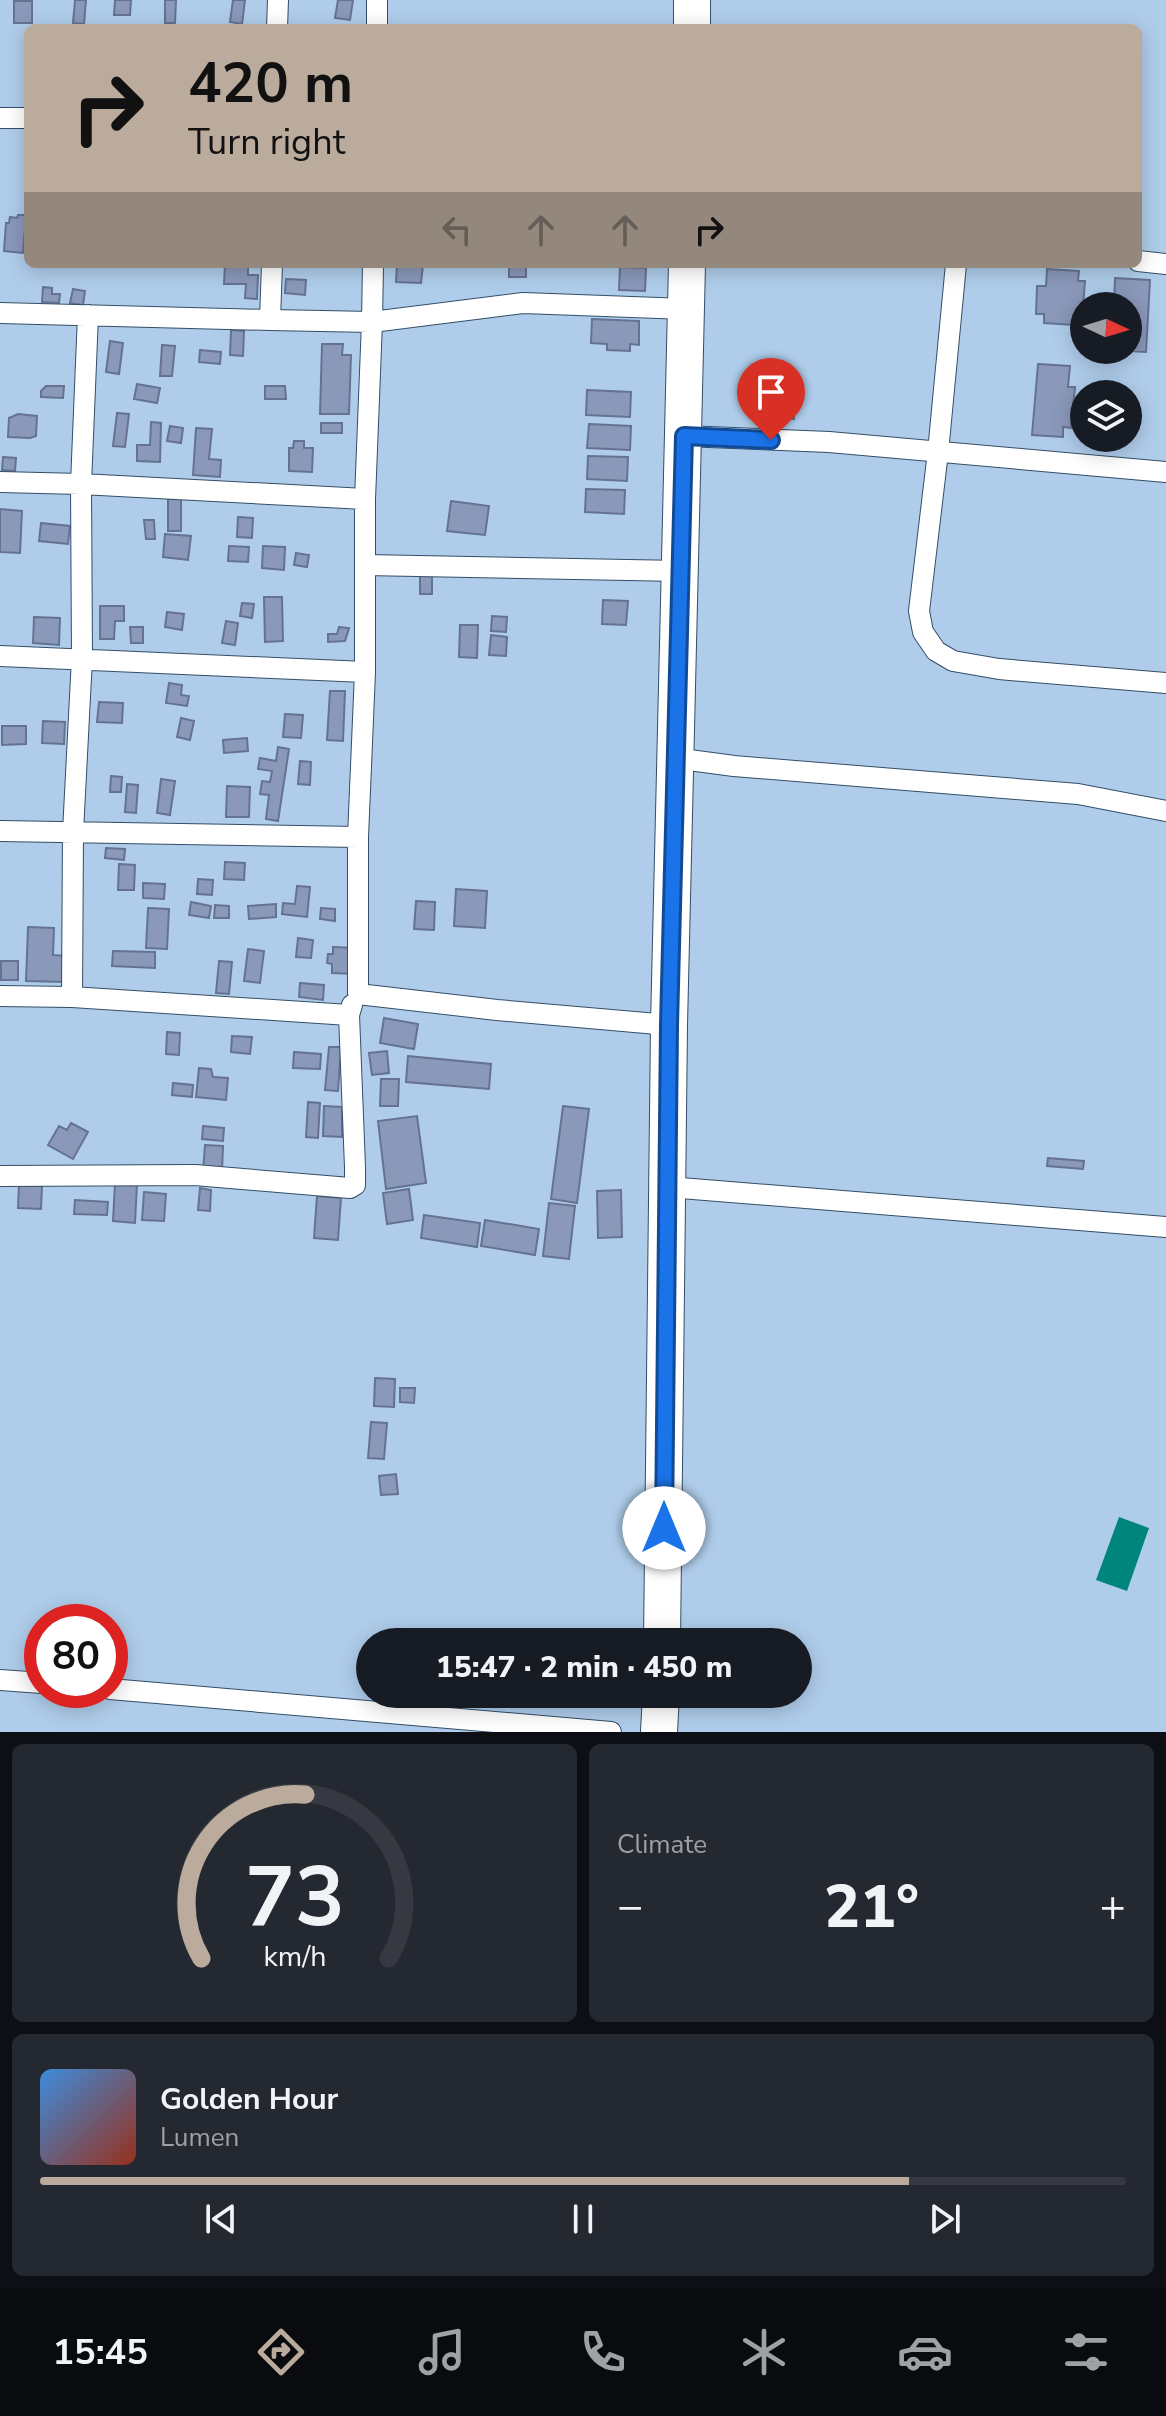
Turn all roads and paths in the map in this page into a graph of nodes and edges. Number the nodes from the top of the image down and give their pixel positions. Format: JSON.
{"nodes":[{"id":1,"x":278,"y":0,"type":"edge"},
{"id":2,"x":377,"y":0,"type":"edge"},
{"id":3,"x":692,"y":0,"type":"edge"},
{"id":4,"x":277,"y":24,"type":"edge"},
{"id":5,"x":377,"y":24,"type":"edge"},
{"id":6,"x":692,"y":24,"type":"edge"},
{"id":7,"x":0,"y":118,"type":"edge"},
{"id":8,"x":24,"y":118,"type":"edge"},
{"id":9,"x":1142,"y":261,"type":"edge"},
{"id":10,"x":1166,"y":264,"type":"edge"},
{"id":11,"x":272,"y":268,"type":"edge"},
{"id":12,"x":373,"y":268,"type":"edge"},
{"id":13,"x":687,"y":268,"type":"edge"},
{"id":14,"x":956,"y":268,"type":"edge"},
{"id":15,"x":686,"y":309,"type":"junction"},
{"id":16,"x":0,"y":313,"type":"edge"},
{"id":17,"x":88,"y":315,"type":"junction"},
{"id":18,"x":270,"y":320,"type":"junction"},
{"id":19,"x":372,"y":322,"type":"junction"},
{"id":20,"x":684,"y":436,"type":"junction"},
{"id":21,"x":938,"y":452,"type":"junction"},
{"id":22,"x":1166,"y":472,"type":"edge"},
{"id":23,"x":0,"y":482,"type":"edge"},
{"id":24,"x":81,"y":484,"type":"junction"},
{"id":25,"x":365,"y":499,"type":"junction"},
{"id":26,"x":365,"y":565,"type":"junction"},
{"id":27,"x":681,"y":571,"type":"junction"},
{"id":28,"x":0,"y":656,"type":"edge"},
{"id":29,"x":82,"y":658,"type":"junction"},
{"id":30,"x":365,"y":672,"type":"junction"},
{"id":31,"x":1166,"y":683,"type":"edge"},
{"id":32,"x":674,"y":758,"type":"junction"},
{"id":33,"x":1166,"y":811,"type":"edge"},
{"id":34,"x":0,"y":831,"type":"edge"},
{"id":35,"x":73,"y":832,"type":"junction"},
{"id":36,"x":358,"y":837,"type":"junction"},
{"id":37,"x":358,"y":994,"type":"junction"},
{"id":38,"x":0,"y":996,"type":"edge"},
{"id":39,"x":72,"y":997,"type":"junction"},
{"id":40,"x":349,"y":1015,"type":"junction"},
{"id":41,"x":669,"y":1025,"type":"junction"},
{"id":42,"x":0,"y":1176,"type":"edge"},
{"id":43,"x":668,"y":1187,"type":"junction"},
{"id":44,"x":1166,"y":1227,"type":"edge"},
{"id":45,"x":662,"y":1628,"type":"edge"},
{"id":46,"x":0,"y":1680,"type":"edge"},
{"id":47,"x":24,"y":1682,"type":"edge"},
{"id":48,"x":128,"y":1691,"type":"edge"},
{"id":49,"x":660,"y":1708,"type":"edge"},
{"id":50,"x":611,"y":1732,"type":"edge"},
{"id":51,"x":659,"y":1732,"type":"edge"}],
"edges":[{"from":1,"to":4,"type":"street"},
{"from":2,"to":5,"type":"street"},
{"from":3,"to":6,"type":"highway"},
{"from":7,"to":8,"type":"street"},
{"from":9,"to":10,"type":"street"},
{"from":11,"to":18,"type":"street"},
{"from":12,"to":19,"type":"street"},
{"from":13,"to":15,"type":"highway"},
{"from":14,"to":21,"type":"street"},
{"from":15,"to":19,"type":"street"},
{"from":15,"to":20,"type":"highway"},
{"from":16,"to":17,"type":"street"},
{"from":17,"to":18,"type":"street"},
{"from":17,"to":24,"type":"street"},
{"from":18,"to":19,"type":"street"},
{"from":19,"to":25,"type":"street"},
{"from":20,"to":21,"type":"street"},
{"from":20,"to":27,"type":"highway"},
{"from":21,"to":22,"type":"street"},
{"from":21,"to":31,"type":"street"},
{"from":23,"to":24,"type":"street"},
{"from":24,"to":25,"type":"street"},
{"from":24,"to":29,"type":"street"},
{"from":25,"to":26,"type":"street"},
{"from":26,"to":27,"type":"street"},
{"from":26,"to":30,"type":"street"},
{"from":27,"to":32,"type":"highway"},
{"from":28,"to":29,"type":"street"},
{"from":29,"to":30,"type":"street"},
{"from":29,"to":35,"type":"street"},
{"from":30,"to":36,"type":"street"},
{"from":32,"to":33,"type":"street"},
{"from":32,"to":41,"type":"highway"},
{"from":34,"to":35,"type":"street"},
{"from":35,"to":36,"type":"street"},
{"from":35,"to":39,"type":"street"},
{"from":36,"to":37,"type":"street"},
{"from":37,"to":40,"type":"street"},
{"from":37,"to":41,"type":"street"},
{"from":38,"to":39,"type":"street"},
{"from":39,"to":40,"type":"street"},
{"from":40,"to":42,"type":"street"},
{"from":41,"to":43,"type":"highway"},
{"from":43,"to":44,"type":"street"},
{"from":43,"to":45,"type":"highway"},
{"from":46,"to":47,"type":"street"},
{"from":48,"to":50,"type":"street"},
{"from":49,"to":51,"type":"highway"}]}
